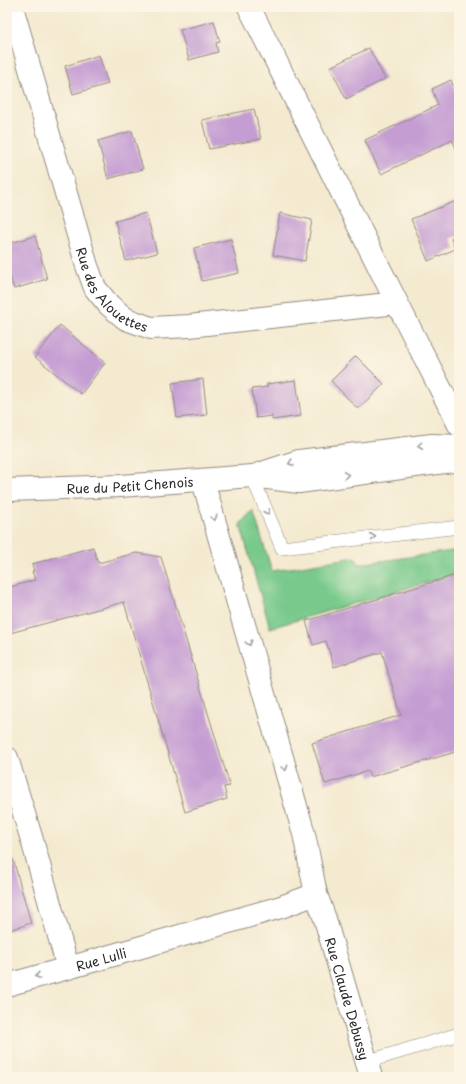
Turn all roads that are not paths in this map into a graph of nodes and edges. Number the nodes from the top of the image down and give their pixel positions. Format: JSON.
{"nodes":[{"id":1,"x":12,"y":7,"type":"edge"},
{"id":2,"x":249,"y":7,"type":"edge"},
{"id":3,"x":397,"y":303,"type":"junction"},
{"id":4,"x":459,"y":425,"type":"edge"},
{"id":5,"x":459,"y":446,"type":"edge"},
{"id":6,"x":459,"y":460,"type":"edge"},
{"id":7,"x":252,"y":476,"type":"junction"},
{"id":8,"x":203,"y":481,"type":"junction"},
{"id":9,"x":7,"y":490,"type":"edge"},
{"id":10,"x":459,"y":527,"type":"edge"},
{"id":11,"x":7,"y":758,"type":"edge"},
{"id":12,"x":316,"y":894,"type":"junction"},
{"id":13,"x":68,"y":968,"type":"junction"},
{"id":14,"x":7,"y":985,"type":"edge"},
{"id":15,"x":459,"y":1034,"type":"edge"},
{"id":16,"x":368,"y":1069,"type":"edge"}],
"edges":[{"from":1,"to":3,"type":"street","name":"Rue des Alouettes"},
{"from":2,"to":3,"type":"street"},
{"from":3,"to":4,"type":"street"},
{"from":5,"to":7,"type":"street","name":"Rue du Petit Chenois","one_way":true},
{"from":7,"to":6,"type":"street","name":"Rue du Petit Chenois","one_way":true},
{"from":7,"to":8,"type":"street","name":"Rue du Petit Chenois"},
{"from":7,"to":10,"type":"lane","one_way":true},
{"from":8,"to":9,"type":"street","name":"Rue du Petit Chenois"},
{"from":8,"to":12,"type":"street","one_way":true},
{"from":11,"to":13,"type":"street","name":"Rue Lulli"},
{"from":12,"to":13,"type":"street","name":"Rue Lulli"},
{"from":12,"to":16,"type":"street","name":"Rue Claude Debussy"},
{"from":13,"to":14,"type":"street","one_way":true},
{"from":15,"to":16,"type":"lane"}]}
